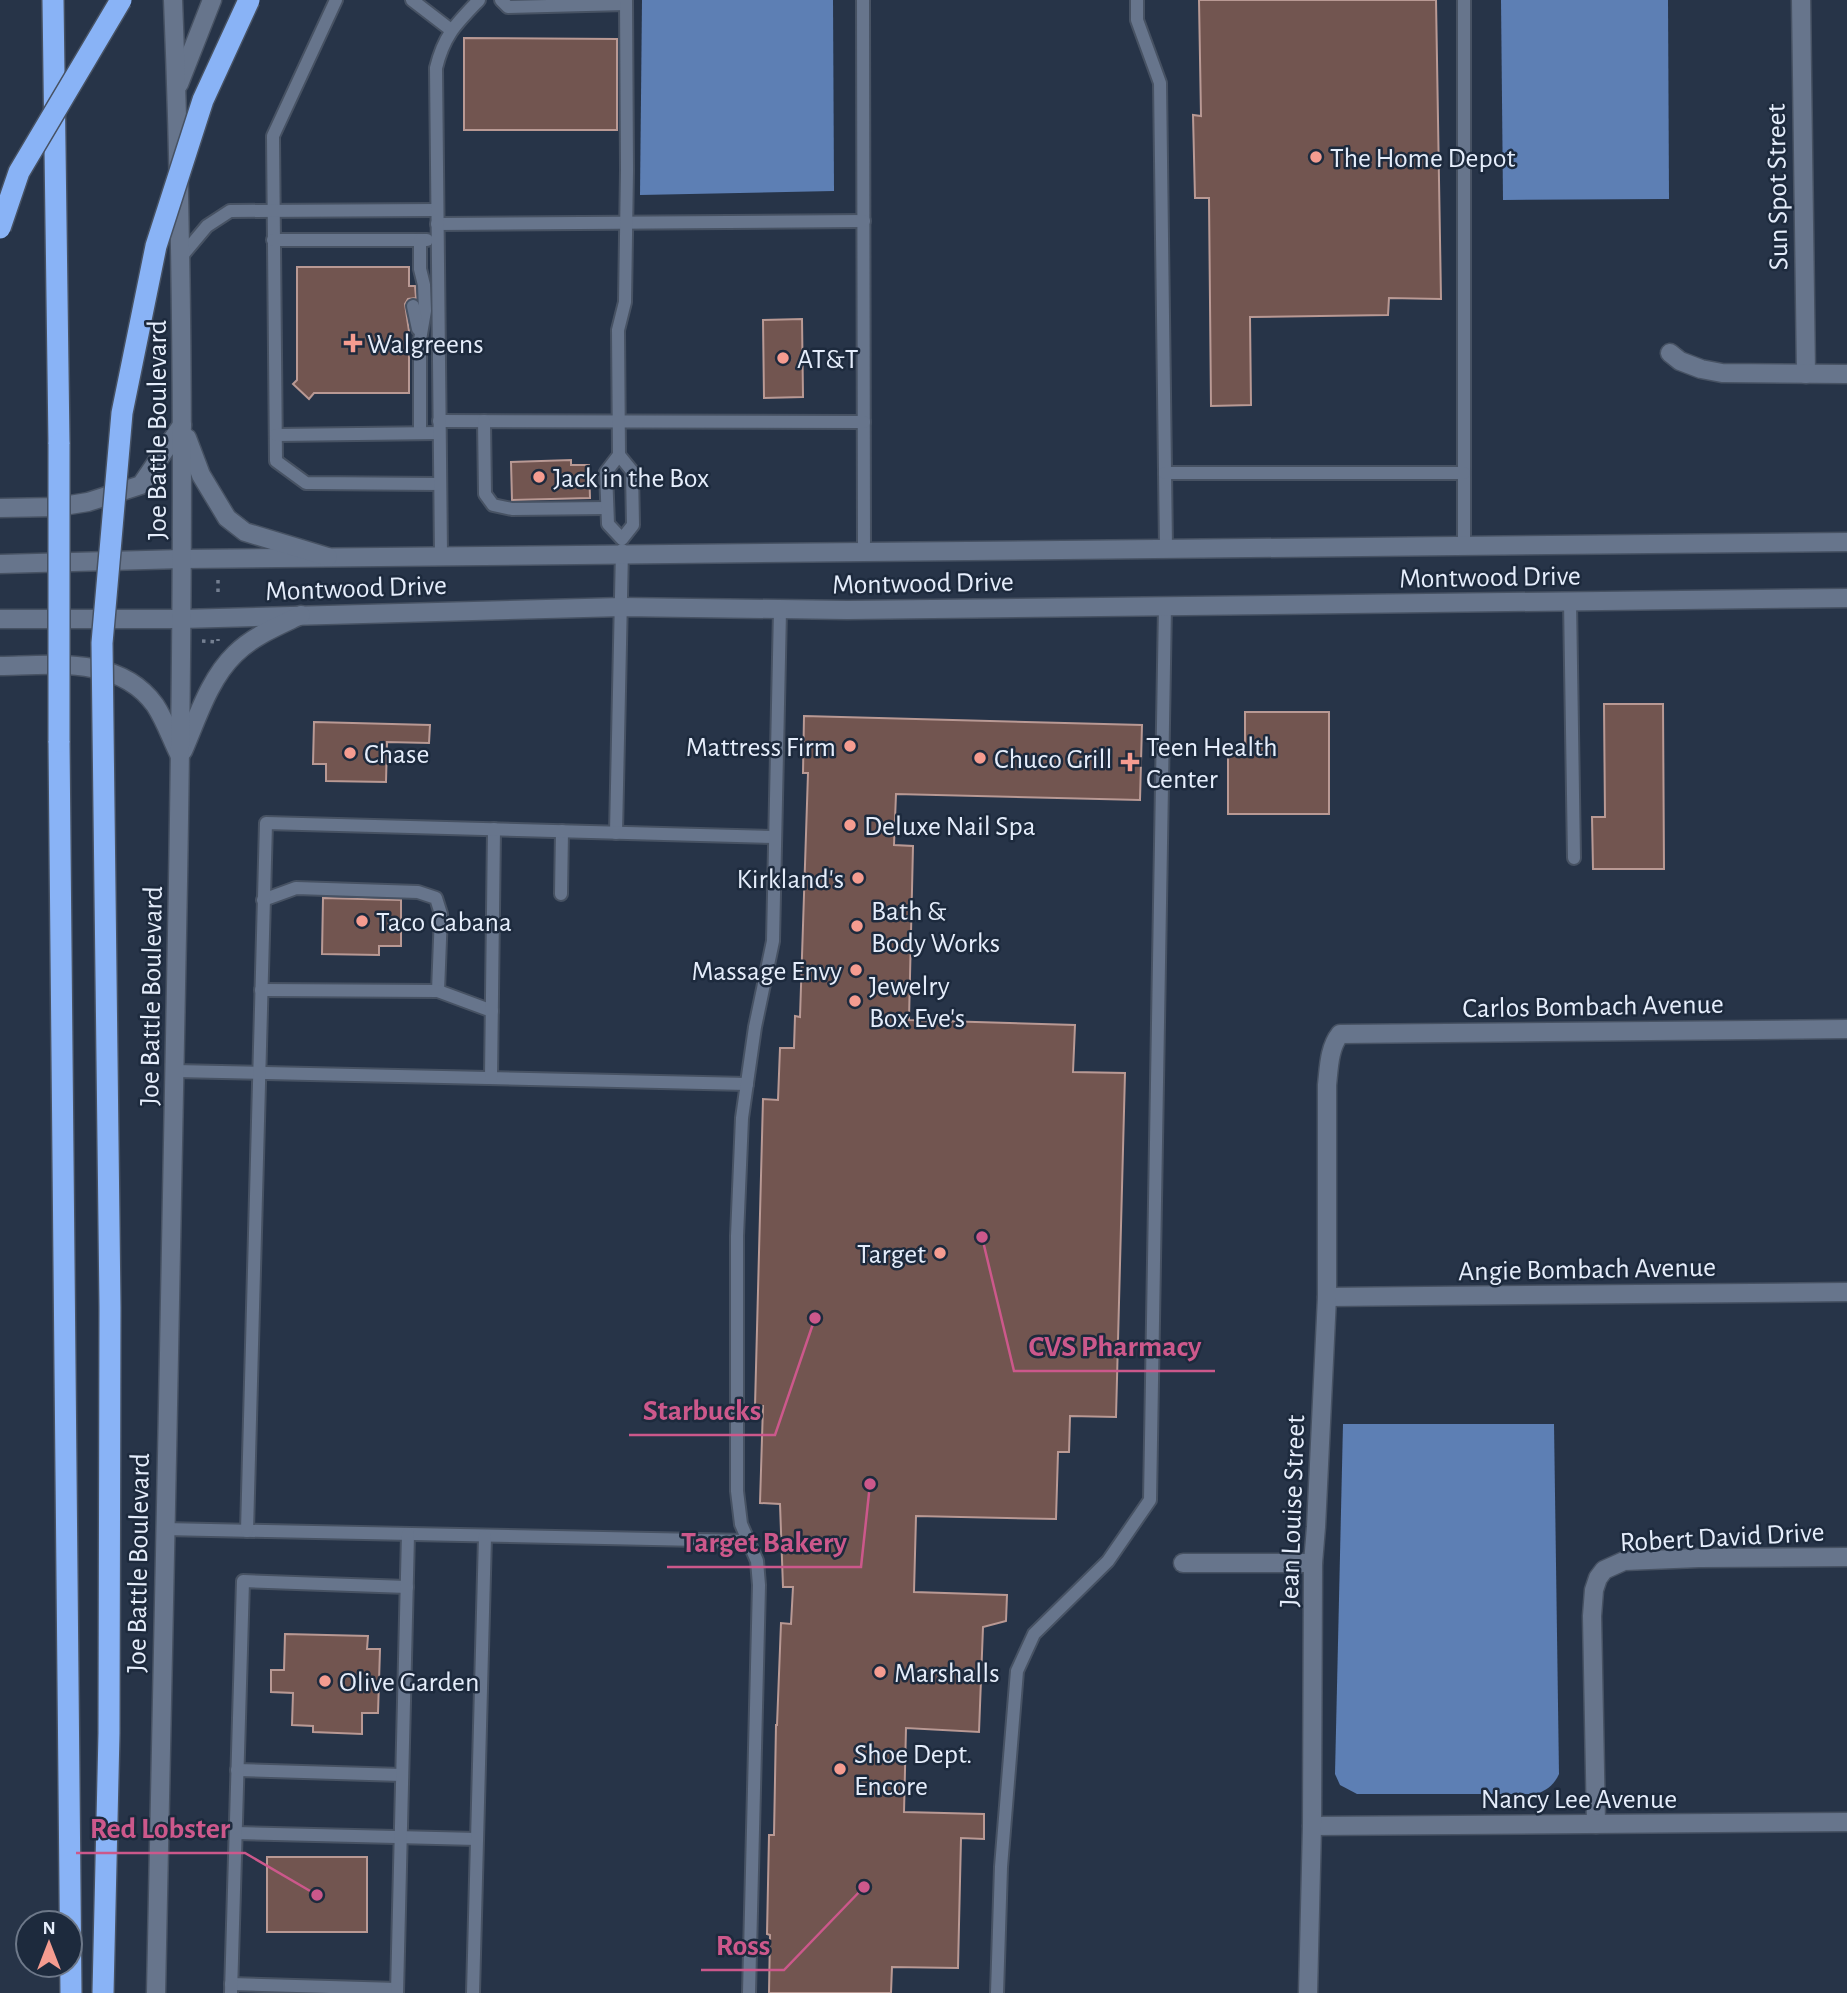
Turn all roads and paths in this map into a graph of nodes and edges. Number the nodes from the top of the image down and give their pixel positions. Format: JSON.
{"nodes":[{"id":1,"x":53,"y":0,"type":"edge"},
{"id":2,"x":121,"y":0,"type":"edge"},
{"id":3,"x":173,"y":0,"type":"edge"},
{"id":4,"x":212,"y":0,"type":"edge"},
{"id":5,"x":249,"y":0,"type":"edge"},
{"id":6,"x":336,"y":0,"type":"edge"},
{"id":7,"x":412,"y":0,"type":"edge"},
{"id":8,"x":479,"y":0,"type":"edge"},
{"id":9,"x":501,"y":0,"type":"edge"},
{"id":10,"x":863,"y":0,"type":"edge"},
{"id":11,"x":1137,"y":0,"type":"edge"},
{"id":12,"x":1464,"y":0,"type":"edge"},
{"id":13,"x":1801,"y":0,"type":"edge"},
{"id":14,"x":626,"y":2,"type":"edge"},
{"id":15,"x":451,"y":30,"type":"junction"},
{"id":16,"x":177,"y":90,"type":"junction"},
{"id":17,"x":273,"y":210,"type":"junction"},
{"id":18,"x":438,"y":217,"type":"junction"},
{"id":19,"x":864,"y":221,"type":"junction"},
{"id":20,"x":625,"y":222,"type":"junction"},
{"id":21,"x":0,"y":228,"type":"edge"},
{"id":22,"x":274,"y":240,"type":"junction"},
{"id":23,"x":420,"y":240,"type":"junction"},
{"id":24,"x":438,"y":240,"type":"junction"},
{"id":25,"x":181,"y":257,"type":"junction"},
{"id":26,"x":420,"y":268,"type":"junction"},
{"id":27,"x":413,"y":286,"type":"dead end"},
{"id":28,"x":413,"y":306,"type":"dead end"},
{"id":29,"x":420,"y":340,"type":"junction"},
{"id":30,"x":1670,"y":354,"type":"dead end"},
{"id":31,"x":1806,"y":374,"type":"junction"},
{"id":32,"x":1847,"y":374,"type":"edge"},
{"id":33,"x":484,"y":421,"type":"junction"},
{"id":34,"x":619,"y":422,"type":"junction"},
{"id":35,"x":864,"y":422,"type":"junction"},
{"id":36,"x":182,"y":424,"type":"junction"},
{"id":37,"x":439,"y":427,"type":"junction"},
{"id":38,"x":420,"y":433,"type":"junction"},
{"id":39,"x":276,"y":435,"type":"junction"},
{"id":40,"x":619,"y":456,"type":"junction"},
{"id":41,"x":1165,"y":473,"type":"junction"},
{"id":42,"x":1464,"y":473,"type":"junction"},
{"id":43,"x":440,"y":484,"type":"junction"},
{"id":44,"x":0,"y":508,"type":"edge"},
{"id":45,"x":607,"y":508,"type":"junction"},
{"id":46,"x":1847,"y":542,"type":"edge"},
{"id":47,"x":1464,"y":546,"type":"junction"},
{"id":48,"x":622,"y":547,"type":"junction"},
{"id":49,"x":1166,"y":548,"type":"junction"},
{"id":50,"x":864,"y":552,"type":"junction"},
{"id":51,"x":440,"y":556,"type":"junction"},
{"id":52,"x":328,"y":557,"type":"junction"},
{"id":53,"x":182,"y":559,"type":"junction"},
{"id":54,"x":0,"y":564,"type":"edge"},
{"id":55,"x":218,"y":580,"type":"dead end"},
{"id":56,"x":218,"y":593,"type":"dead end"},
{"id":57,"x":1847,"y":598,"type":"edge"},
{"id":58,"x":1570,"y":601,"type":"junction"},
{"id":59,"x":1165,"y":605,"type":"junction"},
{"id":60,"x":622,"y":607,"type":"junction"},
{"id":61,"x":780,"y":610,"type":"junction"},
{"id":62,"x":301,"y":615,"type":"junction"},
{"id":63,"x":181,"y":619,"type":"junction"},
{"id":64,"x":0,"y":620,"type":"edge"},
{"id":65,"x":0,"y":666,"type":"edge"},
{"id":66,"x":180,"y":757,"type":"junction"},
{"id":67,"x":495,"y":830,"type":"junction"},
{"id":68,"x":562,"y":831,"type":"junction"},
{"id":69,"x":616,"y":833,"type":"junction"},
{"id":70,"x":775,"y":837,"type":"junction"},
{"id":71,"x":1574,"y":858,"type":"dead end"},
{"id":72,"x":561,"y":894,"type":"dead end"},
{"id":73,"x":263,"y":900,"type":"junction"},
{"id":74,"x":261,"y":990,"type":"junction"},
{"id":75,"x":438,"y":991,"type":"junction"},
{"id":76,"x":492,"y":1011,"type":"junction"},
{"id":77,"x":1847,"y":1029,"type":"edge"},
{"id":78,"x":1340,"y":1034,"type":"joint"},
{"id":79,"x":175,"y":1071,"type":"junction"},
{"id":80,"x":258,"y":1073,"type":"junction"},
{"id":81,"x":491,"y":1078,"type":"junction"},
{"id":82,"x":747,"y":1084,"type":"junction"},
{"id":83,"x":1847,"y":1292,"type":"edge"},
{"id":84,"x":1327,"y":1297,"type":"junction"},
{"id":85,"x":164,"y":1530,"type":"junction"},
{"id":86,"x":247,"y":1531,"type":"junction"},
{"id":87,"x":408,"y":1534,"type":"junction"},
{"id":88,"x":485,"y":1536,"type":"junction"},
{"id":89,"x":748,"y":1541,"type":"junction"},
{"id":90,"x":1847,"y":1557,"type":"edge"},
{"id":91,"x":1184,"y":1563,"type":"dead end"},
{"id":92,"x":1313,"y":1563,"type":"junction"},
{"id":93,"x":407,"y":1587,"type":"junction"},
{"id":94,"x":237,"y":1770,"type":"junction"},
{"id":95,"x":402,"y":1775,"type":"junction"},
{"id":96,"x":1847,"y":1822,"type":"edge"},
{"id":97,"x":1596,"y":1824,"type":"junction"},
{"id":98,"x":1312,"y":1826,"type":"junction"},
{"id":99,"x":236,"y":1833,"type":"junction"},
{"id":100,"x":401,"y":1837,"type":"junction"},
{"id":101,"x":477,"y":1839,"type":"junction"},
{"id":102,"x":231,"y":1989,"type":"edge"},
{"id":103,"x":397,"y":1991,"type":"edge"},
{"id":104,"x":71,"y":1993,"type":"edge"},
{"id":105,"x":103,"y":1993,"type":"edge"},
{"id":106,"x":156,"y":1993,"type":"edge"},
{"id":107,"x":473,"y":1993,"type":"edge"},
{"id":108,"x":749,"y":1993,"type":"edge"},
{"id":109,"x":997,"y":1993,"type":"edge"},
{"id":110,"x":1308,"y":1993,"type":"edge"}],
"edges":[{"from":1,"to":104,"type":"highway","bridge":true},
{"from":2,"to":21,"type":"highway","bridge":true},
{"from":3,"to":16,"type":"street","name":"Joe Battle Boulevard"},
{"from":4,"to":16,"type":"street"},
{"from":5,"to":105,"type":"highway","bridge":true},
{"from":6,"to":17,"type":"lane"},
{"from":7,"to":15,"type":"lane"},
{"from":8,"to":15,"type":"lane"},
{"from":9,"to":14,"type":"lane"},
{"from":10,"to":19,"type":"lane"},
{"from":11,"to":41,"type":"lane"},
{"from":12,"to":42,"type":"lane"},
{"from":13,"to":31,"type":"street","name":"Sun Spot Street"},
{"from":14,"to":20,"type":"lane"},
{"from":15,"to":18,"type":"lane"},
{"from":16,"to":25,"type":"street","name":"Joe Battle Boulevard"},
{"from":17,"to":18,"type":"lane"},
{"from":17,"to":22,"type":"lane"},
{"from":17,"to":25,"type":"lane"},
{"from":18,"to":20,"type":"lane"},
{"from":18,"to":24,"type":"lane"},
{"from":19,"to":20,"type":"lane"},
{"from":19,"to":35,"type":"lane"},
{"from":20,"to":34,"type":"lane"},
{"from":22,"to":23,"type":"lane"},
{"from":22,"to":39,"type":"lane"},
{"from":23,"to":24,"type":"lane"},
{"from":23,"to":26,"type":"lane"},
{"from":24,"to":37,"type":"lane"},
{"from":25,"to":36,"type":"street","name":"Joe Battle Boulevard"},
{"from":26,"to":27,"type":"lane"},
{"from":26,"to":29,"type":"lane"},
{"from":28,"to":29,"type":"lane"},
{"from":29,"to":38,"type":"lane"},
{"from":30,"to":31,"type":"street"},
{"from":31,"to":32,"type":"street"},
{"from":33,"to":34,"type":"lane"},
{"from":33,"to":37,"type":"lane"},
{"from":33,"to":45,"type":"lane"},
{"from":34,"to":35,"type":"lane"},
{"from":34,"to":40,"type":"lane"},
{"from":35,"to":50,"type":"lane"},
{"from":36,"to":44,"type":"street"},
{"from":36,"to":52,"type":"street"},
{"from":36,"to":53,"type":"street","name":"Joe Battle Boulevard"},
{"from":37,"to":38,"type":"lane"},
{"from":37,"to":43,"type":"lane"},
{"from":38,"to":39,"type":"lane"},
{"from":39,"to":43,"type":"lane"},
{"from":40,"to":45,"type":"lane"},
{"from":40,"to":48,"type":"lane"},
{"from":41,"to":42,"type":"lane"},
{"from":41,"to":49,"type":"lane"},
{"from":42,"to":47,"type":"lane"},
{"from":43,"to":51,"type":"lane"},
{"from":45,"to":48,"type":"lane"},
{"from":46,"to":47,"type":"street","name":"Montwood Drive"},
{"from":47,"to":49,"type":"street","name":"Montwood Drive"},
{"from":48,"to":50,"type":"street","name":"Montwood Drive"},
{"from":48,"to":51,"type":"street","name":"Montwood Drive"},
{"from":48,"to":60,"type":"lane"},
{"from":49,"to":50,"type":"street","name":"Montwood Drive"},
{"from":51,"to":52,"type":"street","name":"Montwood Drive"},
{"from":52,"to":53,"type":"street","name":"Montwood Drive"},
{"from":53,"to":54,"type":"street","name":"Montwood Drive"},
{"from":53,"to":63,"type":"street","name":"Joe Battle Boulevard"},
{"from":55,"to":56,"type":"path"},
{"from":57,"to":58,"type":"street","name":"Montwood Drive"},
{"from":58,"to":59,"type":"street","name":"Montwood Drive"},
{"from":58,"to":71,"type":"lane"},
{"from":59,"to":61,"type":"street","name":"Montwood Drive"},
{"from":59,"to":109,"type":"lane"},
{"from":60,"to":61,"type":"street","name":"Montwood Drive"},
{"from":60,"to":62,"type":"street","name":"Montwood Drive"},
{"from":60,"to":69,"type":"lane"},
{"from":61,"to":70,"type":"lane"},
{"from":62,"to":63,"type":"street","name":"Montwood Drive"},
{"from":62,"to":66,"type":"street"},
{"from":63,"to":64,"type":"street","name":"Montwood Drive"},
{"from":63,"to":66,"type":"street","name":"Joe Battle Boulevard"},
{"from":65,"to":66,"type":"street"},
{"from":66,"to":79,"type":"street","name":"Joe Battle Boulevard"},
{"from":67,"to":68,"type":"lane"},
{"from":67,"to":73,"type":"lane"},
{"from":67,"to":76,"type":"lane"},
{"from":68,"to":69,"type":"lane"},
{"from":68,"to":72,"type":"lane"},
{"from":69,"to":70,"type":"lane"},
{"from":70,"to":82,"type":"lane"},
{"from":73,"to":74,"type":"lane"},
{"from":73,"to":75,"type":"lane"},
{"from":74,"to":75,"type":"lane"},
{"from":74,"to":80,"type":"lane"},
{"from":75,"to":76,"type":"lane"},
{"from":76,"to":81,"type":"lane"},
{"from":77,"to":78,"type":"street","name":"Carlos Bombach Avenue"},
{"from":78,"to":84,"type":"street","name":"Jean Louise Street"},
{"from":79,"to":80,"type":"lane"},
{"from":79,"to":85,"type":"street","name":"Joe Battle Boulevard"},
{"from":80,"to":81,"type":"lane"},
{"from":80,"to":86,"type":"lane"},
{"from":81,"to":82,"type":"lane"},
{"from":82,"to":89,"type":"lane"},
{"from":83,"to":84,"type":"street","name":"Angie Bombach Avenue"},
{"from":84,"to":92,"type":"street","name":"Jean Louise Street"},
{"from":85,"to":86,"type":"lane"},
{"from":85,"to":106,"type":"street","name":"Joe Battle Boulevard"},
{"from":86,"to":87,"type":"lane"},
{"from":87,"to":88,"type":"lane"},
{"from":87,"to":93,"type":"lane"},
{"from":88,"to":89,"type":"lane"},
{"from":88,"to":101,"type":"lane"},
{"from":89,"to":108,"type":"lane"},
{"from":90,"to":97,"type":"street","name":"Robert David Drive"},
{"from":91,"to":92,"type":"street"},
{"from":92,"to":98,"type":"street","name":"Jean Louise Street"},
{"from":93,"to":94,"type":"lane"},
{"from":93,"to":95,"type":"lane"},
{"from":94,"to":95,"type":"lane"},
{"from":94,"to":99,"type":"lane"},
{"from":95,"to":100,"type":"lane"},
{"from":96,"to":97,"type":"street","name":"Nancy Lee Avenue"},
{"from":97,"to":98,"type":"street","name":"Nancy Lee Avenue"},
{"from":98,"to":110,"type":"street","name":"Jean Louise Street"},
{"from":99,"to":100,"type":"lane"},
{"from":99,"to":102,"type":"lane"},
{"from":100,"to":101,"type":"lane"},
{"from":100,"to":103,"type":"lane"},
{"from":101,"to":107,"type":"lane"},
{"from":102,"to":103,"type":"lane"}]}
